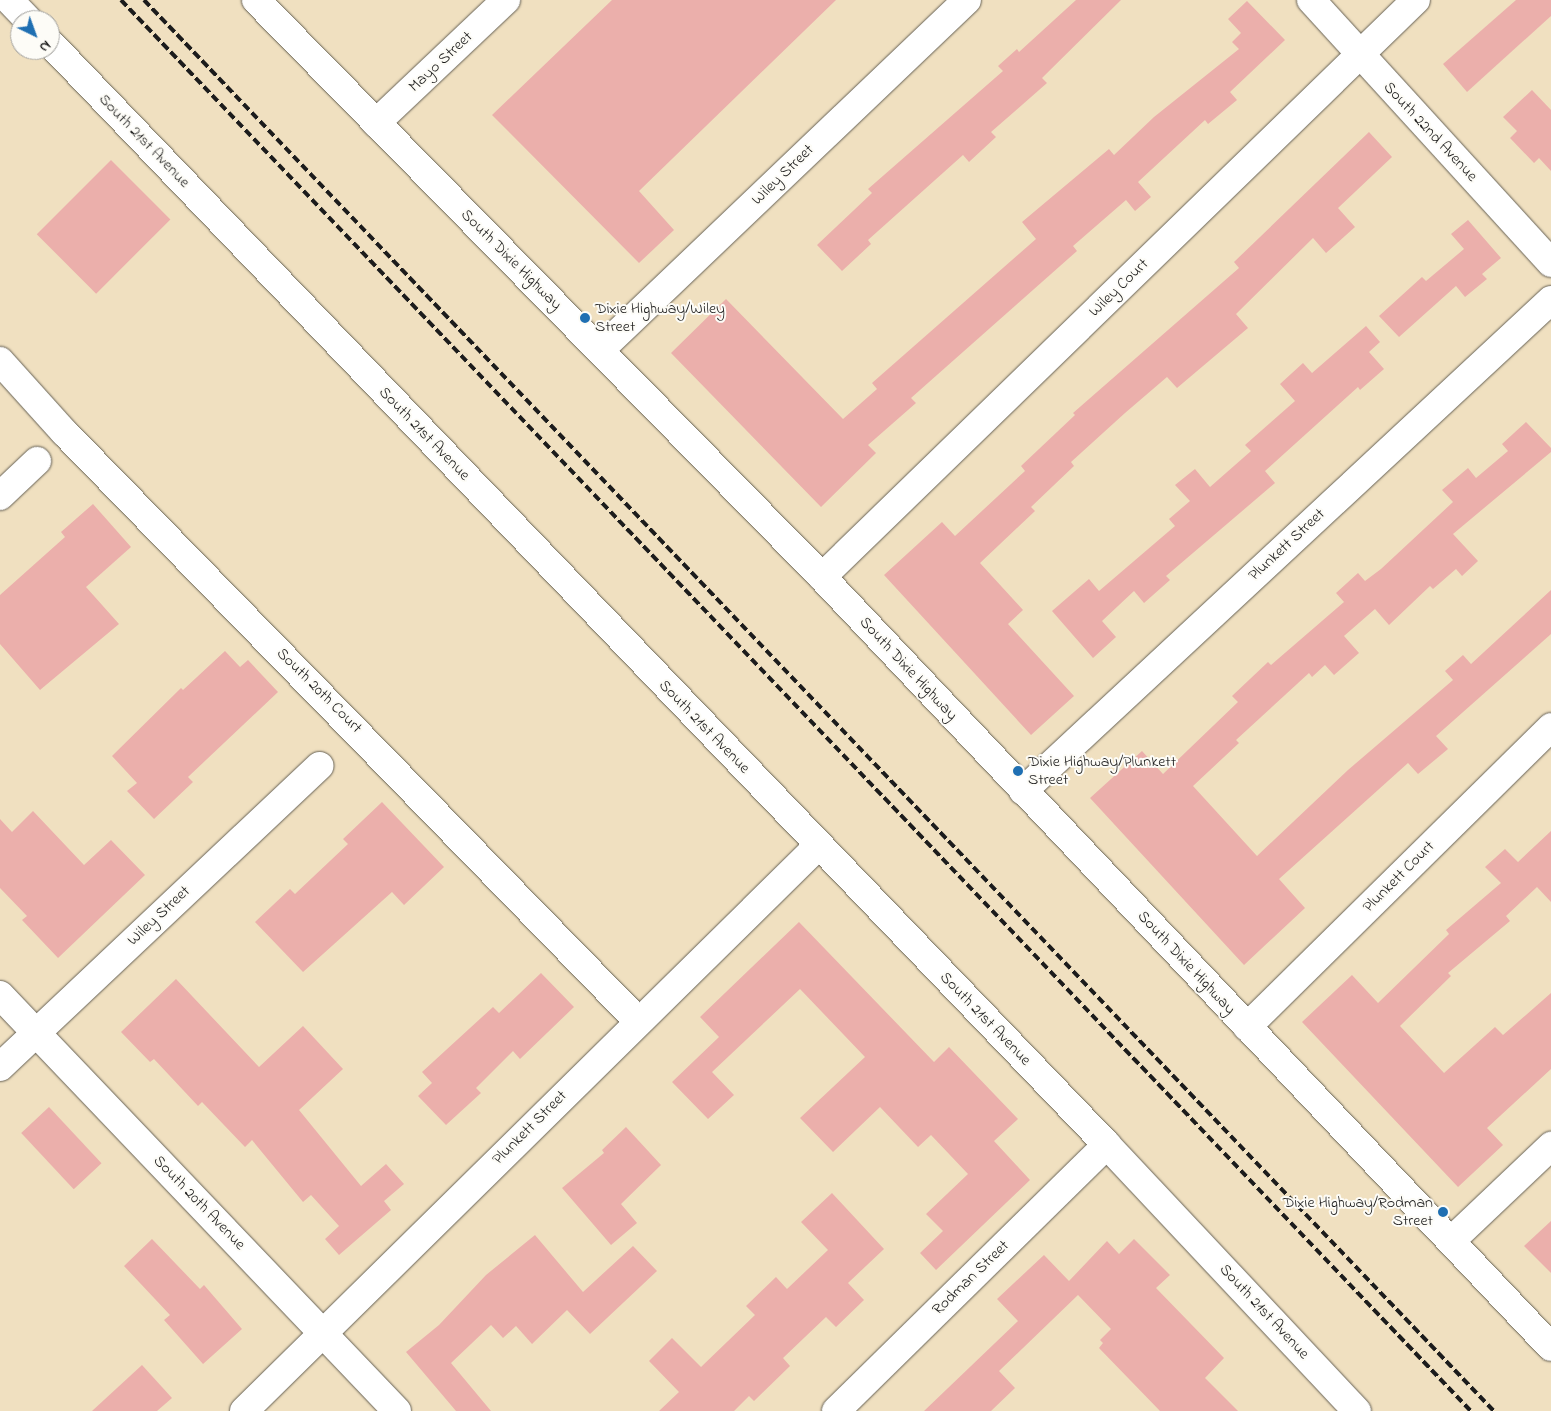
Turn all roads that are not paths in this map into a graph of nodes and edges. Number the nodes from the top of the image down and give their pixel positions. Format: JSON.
{"nodes":[{"id":1,"x":9,"y":0,"type":"edge"},
{"id":2,"x":256,"y":0,"type":"edge"},
{"id":3,"x":506,"y":0,"type":"edge"},
{"id":4,"x":967,"y":0,"type":"edge"},
{"id":5,"x":1310,"y":0,"type":"edge"},
{"id":6,"x":1416,"y":0,"type":"edge"},
{"id":7,"x":18,"y":10,"type":"edge"},
{"id":8,"x":60,"y":53,"type":"edge"},
{"id":9,"x":1359,"y":54,"type":"junction"},
{"id":10,"x":376,"y":123,"type":"junction"},
{"id":11,"x":1551,"y":263,"type":"edge"},
{"id":12,"x":1551,"y":300,"type":"edge"},
{"id":13,"x":600,"y":350,"type":"junction"},
{"id":14,"x":0,"y":361,"type":"edge"},
{"id":15,"x":37,"y":460,"type":"dead end"},
{"id":16,"x":0,"y":496,"type":"edge"},
{"id":17,"x":822,"y":577,"type":"junction"},
{"id":18,"x":1551,"y":727,"type":"edge"},
{"id":19,"x":319,"y":766,"type":"dead end"},
{"id":20,"x":1023,"y":791,"type":"junction"},
{"id":21,"x":818,"y":846,"type":"junction"},
{"id":22,"x":0,"y":995,"type":"edge"},
{"id":23,"x":638,"y":1021,"type":"junction"},
{"id":24,"x":1247,"y":1027,"type":"junction"},
{"id":25,"x":35,"y":1033,"type":"junction"},
{"id":26,"x":0,"y":1067,"type":"edge"},
{"id":27,"x":1107,"y":1145,"type":"junction"},
{"id":28,"x":1551,"y":1146,"type":"edge"},
{"id":29,"x":1452,"y":1240,"type":"junction"},
{"id":30,"x":324,"y":1332,"type":"junction"},
{"id":31,"x":1551,"y":1346,"type":"edge"},
{"id":32,"x":244,"y":1411,"type":"edge"},
{"id":33,"x":397,"y":1411,"type":"edge"},
{"id":34,"x":836,"y":1411,"type":"edge"},
{"id":35,"x":1357,"y":1411,"type":"edge"}],
"edges":[{"from":1,"to":7,"type":"street"},
{"from":2,"to":10,"type":"street","name":"South Dixie Highway"},
{"from":3,"to":10,"type":"street","name":"Mayo Street"},
{"from":4,"to":13,"type":"street","name":"Wiley Street"},
{"from":5,"to":9,"type":"street","name":"South 22nd Avenue"},
{"from":6,"to":9,"type":"street","name":"Wiley Court"},
{"from":8,"to":21,"type":"street","name":"South 21st Avenue"},
{"from":9,"to":11,"type":"street","name":"South 22nd Avenue"},
{"from":9,"to":17,"type":"street","name":"Wiley Court"},
{"from":10,"to":13,"type":"street","name":"South Dixie Highway"},
{"from":12,"to":20,"type":"street","name":"Plunkett Street"},
{"from":13,"to":17,"type":"street","name":"South Dixie Highway"},
{"from":14,"to":23,"type":"street","name":"South 20th Court"},
{"from":15,"to":16,"type":"street"},
{"from":17,"to":20,"type":"street","name":"South Dixie Highway"},
{"from":18,"to":24,"type":"street","name":"Plunkett Court"},
{"from":19,"to":25,"type":"street","name":"Wiley Street"},
{"from":20,"to":24,"type":"street","name":"South Dixie Highway"},
{"from":21,"to":23,"type":"street","name":"Plunkett Street"},
{"from":21,"to":27,"type":"street","name":"South 21st Avenue"},
{"from":22,"to":25,"type":"street","name":"South 20th Avenue"},
{"from":23,"to":30,"type":"street","name":"Plunkett Street"},
{"from":24,"to":29,"type":"street","name":"South Dixie Highway"},
{"from":25,"to":26,"type":"street","name":"Wiley Street"},
{"from":25,"to":30,"type":"street","name":"South 20th Avenue"},
{"from":27,"to":34,"type":"street","name":"Rodman Street"},
{"from":27,"to":35,"type":"street","name":"South 21st Avenue"},
{"from":28,"to":29,"type":"street"},
{"from":29,"to":31,"type":"street","name":"South Dixie Highway"},
{"from":30,"to":32,"type":"street","name":"Plunkett Street"},
{"from":30,"to":33,"type":"street","name":"South 20th Avenue"}]}
